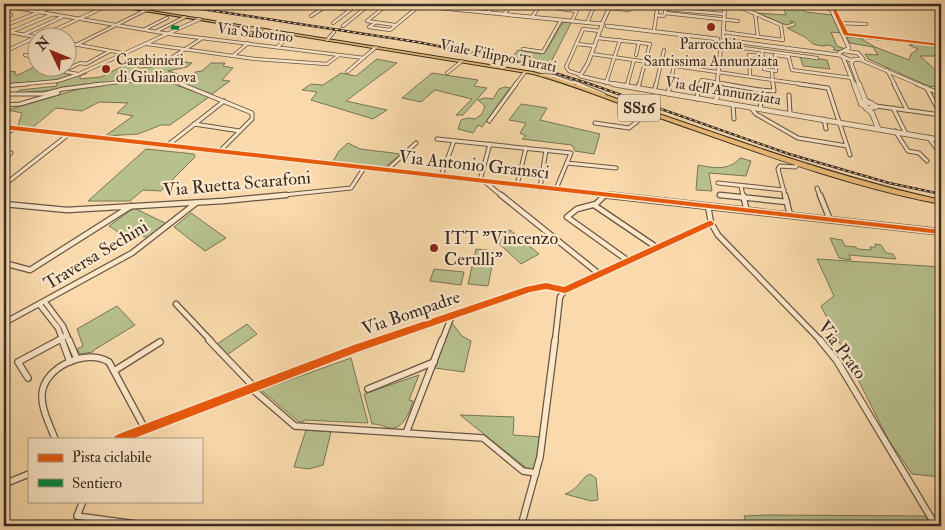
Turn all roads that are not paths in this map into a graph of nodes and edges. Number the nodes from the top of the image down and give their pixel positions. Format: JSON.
{"nodes":[{"id":1,"x":19,"y":4,"type":"edge"},
{"id":2,"x":59,"y":4,"type":"edge"},
{"id":3,"x":103,"y":4,"type":"edge"},
{"id":4,"x":137,"y":4,"type":"edge"},
{"id":5,"x":141,"y":4,"type":"edge"},
{"id":6,"x":158,"y":4,"type":"edge"},
{"id":7,"x":250,"y":4,"type":"edge"},
{"id":8,"x":273,"y":4,"type":"edge"},
{"id":9,"x":302,"y":4,"type":"edge"},
{"id":10,"x":329,"y":4,"type":"edge"},
{"id":11,"x":358,"y":4,"type":"edge"},
{"id":12,"x":370,"y":4,"type":"edge"},
{"id":13,"x":388,"y":4,"type":"edge"},
{"id":14,"x":401,"y":4,"type":"edge"},
{"id":15,"x":437,"y":4,"type":"edge"},
{"id":16,"x":494,"y":4,"type":"edge"},
{"id":17,"x":511,"y":4,"type":"edge"},
{"id":18,"x":541,"y":4,"type":"edge"},
{"id":19,"x":557,"y":4,"type":"edge"},
{"id":20,"x":580,"y":4,"type":"edge"},
{"id":21,"x":594,"y":4,"type":"edge"},
{"id":22,"x":630,"y":4,"type":"edge"},
{"id":23,"x":658,"y":4,"type":"edge"},
{"id":24,"x":679,"y":4,"type":"edge"},
{"id":25,"x":684,"y":4,"type":"edge"},
{"id":26,"x":796,"y":4,"type":"edge"},
{"id":27,"x":109,"y":5,"type":"edge"},
{"id":28,"x":726,"y":5,"type":"edge"},
{"id":29,"x":4,"y":6,"type":"edge"},
{"id":30,"x":133,"y":6,"type":"edge"},
{"id":31,"x":152,"y":6,"type":"junction"},
{"id":32,"x":325,"y":6,"type":"junction"},
{"id":33,"x":419,"y":6,"type":"junction"},
{"id":34,"x":610,"y":6,"type":"edge"},
{"id":35,"x":11,"y":7,"type":"junction"},
{"id":36,"x":245,"y":7,"type":"dead end"},
{"id":37,"x":434,"y":7,"type":"junction"},
{"id":38,"x":538,"y":7,"type":"junction"},
{"id":39,"x":4,"y":10,"type":"edge"},
{"id":40,"x":145,"y":10,"type":"junction"},
{"id":41,"x":350,"y":10,"type":"junction"},
{"id":42,"x":683,"y":10,"type":"junction"},
{"id":43,"x":576,"y":11,"type":"junction"},
{"id":44,"x":39,"y":12,"type":"junction"},
{"id":45,"x":487,"y":12,"type":"junction"},
{"id":46,"x":665,"y":13,"type":"junction"},
{"id":47,"x":711,"y":13,"type":"junction"},
{"id":48,"x":754,"y":13,"type":"junction"},
{"id":49,"x":53,"y":14,"type":"junction"},
{"id":50,"x":504,"y":14,"type":"junction"},
{"id":51,"x":724,"y":14,"type":"junction"},
{"id":52,"x":11,"y":15,"type":"dead end"},
{"id":53,"x":656,"y":15,"type":"junction"},
{"id":54,"x":64,"y":16,"type":"junction"},
{"id":55,"x":311,"y":16,"type":"dead end"},
{"id":56,"x":185,"y":17,"type":"junction"},
{"id":57,"x":532,"y":17,"type":"junction"},
{"id":58,"x":4,"y":18,"type":"edge"},
{"id":59,"x":167,"y":18,"type":"dead end"},
{"id":60,"x":710,"y":18,"type":"junction"},
{"id":61,"x":78,"y":19,"type":"junction"},
{"id":62,"x":724,"y":19,"type":"junction"},
{"id":63,"x":200,"y":20,"type":"junction"},
{"id":64,"x":562,"y":20,"type":"junction"},
{"id":65,"x":572,"y":21,"type":"junction"},
{"id":66,"x":738,"y":21,"type":"dead end"},
{"id":67,"x":333,"y":23,"type":"dead end"},
{"id":68,"x":587,"y":23,"type":"junction"},
{"id":69,"x":838,"y":23,"type":"junction"},
{"id":70,"x":374,"y":24,"type":"junction"},
{"id":71,"x":866,"y":24,"type":"dead end"},
{"id":72,"x":4,"y":25,"type":"edge"},
{"id":73,"x":116,"y":25,"type":"junction"},
{"id":74,"x":153,"y":25,"type":"junction"},
{"id":75,"x":343,"y":26,"type":"tunnel mouth"},
{"id":76,"x":394,"y":26,"type":"junction"},
{"id":77,"x":604,"y":26,"type":"junction"},
{"id":78,"x":166,"y":27,"type":"junction"},
{"id":79,"x":171,"y":27,"type":"dead end"},
{"id":80,"x":59,"y":28,"type":"edge"},
{"id":81,"x":179,"y":28,"type":"dead end"},
{"id":82,"x":144,"y":30,"type":"junction"},
{"id":83,"x":654,"y":30,"type":"junction"},
{"id":84,"x":4,"y":31,"type":"edge"},
{"id":85,"x":10,"y":32,"type":"junction"},
{"id":86,"x":156,"y":32,"type":"junction"},
{"id":87,"x":334,"y":32,"type":"tunnel mouth"},
{"id":88,"x":169,"y":34,"type":"junction"},
{"id":89,"x":293,"y":34,"type":"junction"},
{"id":90,"x":23,"y":35,"type":"junction"},
{"id":91,"x":844,"y":35,"type":"junction"},
{"id":92,"x":28,"y":36,"type":"edge"},
{"id":93,"x":758,"y":37,"type":"junction"},
{"id":94,"x":202,"y":38,"type":"junction"},
{"id":95,"x":327,"y":38,"type":"junction"},
{"id":96,"x":598,"y":38,"type":"junction"},
{"id":97,"x":722,"y":39,"type":"junction"},
{"id":98,"x":620,"y":40,"type":"junction"},
{"id":99,"x":28,"y":42,"type":"edge"},
{"id":100,"x":639,"y":42,"type":"junction"},
{"id":101,"x":915,"y":42,"type":"dead end"},
{"id":102,"x":248,"y":43,"type":"junction"},
{"id":103,"x":78,"y":44,"type":"edge"},
{"id":104,"x":147,"y":44,"type":"junction"},
{"id":105,"x":577,"y":44,"type":"junction"},
{"id":106,"x":78,"y":45,"type":"edge"},
{"id":107,"x":595,"y":46,"type":"junction"},
{"id":108,"x":277,"y":47,"type":"junction"},
{"id":109,"x":376,"y":48,"type":"junction"},
{"id":110,"x":184,"y":49,"type":"junction"},
{"id":111,"x":523,"y":49,"type":"dead end"},
{"id":112,"x":664,"y":50,"type":"dead end"},
{"id":113,"x":762,"y":50,"type":"junction"},
{"id":114,"x":847,"y":50,"type":"junction"},
{"id":115,"x":110,"y":51,"type":"junction"},
{"id":116,"x":4,"y":52,"type":"edge"},
{"id":117,"x":122,"y":53,"type":"dead end"},
{"id":118,"x":592,"y":54,"type":"junction"},
{"id":119,"x":25,"y":55,"type":"dead end"},
{"id":120,"x":339,"y":55,"type":"junction"},
{"id":121,"x":636,"y":55,"type":"dead end"},
{"id":122,"x":841,"y":55,"type":"junction"},
{"id":123,"x":28,"y":56,"type":"edge"},
{"id":124,"x":233,"y":56,"type":"junction"},
{"id":125,"x":762,"y":56,"type":"junction"},
{"id":126,"x":789,"y":56,"type":"junction"},
{"id":127,"x":614,"y":57,"type":"junction"},
{"id":128,"x":170,"y":58,"type":"dead end"},
{"id":129,"x":364,"y":58,"type":"junction"},
{"id":130,"x":820,"y":58,"type":"dead end"},
{"id":131,"x":862,"y":59,"type":"junction"},
{"id":132,"x":634,"y":60,"type":"junction"},
{"id":133,"x":854,"y":60,"type":"junction"},
{"id":134,"x":462,"y":61,"type":"junction"},
{"id":135,"x":645,"y":62,"type":"junction"},
{"id":136,"x":78,"y":64,"type":"edge"},
{"id":137,"x":86,"y":64,"type":"junction"},
{"id":138,"x":660,"y":64,"type":"junction"},
{"id":139,"x":95,"y":65,"type":"dead end"},
{"id":140,"x":674,"y":66,"type":"junction"},
{"id":141,"x":887,"y":70,"type":"junction"},
{"id":142,"x":772,"y":71,"type":"junction"},
{"id":143,"x":347,"y":72,"type":"dead end"},
{"id":144,"x":525,"y":72,"type":"junction"},
{"id":145,"x":719,"y":72,"type":"junction"},
{"id":146,"x":448,"y":73,"type":"dead end"},
{"id":147,"x":79,"y":74,"type":"joint"},
{"id":148,"x":541,"y":75,"type":"junction"},
{"id":149,"x":581,"y":76,"type":"junction"},
{"id":150,"x":750,"y":76,"type":"junction"},
{"id":151,"x":852,"y":78,"type":"junction"},
{"id":152,"x":773,"y":79,"type":"junction"},
{"id":153,"x":857,"y":79,"type":"junction"},
{"id":154,"x":606,"y":83,"type":"junction"},
{"id":155,"x":718,"y":83,"type":"junction"},
{"id":156,"x":4,"y":86,"type":"edge"},
{"id":157,"x":626,"y":87,"type":"junction"},
{"id":158,"x":926,"y":87,"type":"junction"},
{"id":159,"x":638,"y":89,"type":"junction"},
{"id":160,"x":66,"y":90,"type":"junction"},
{"id":161,"x":759,"y":90,"type":"junction"},
{"id":162,"x":654,"y":92,"type":"junction"},
{"id":163,"x":4,"y":94,"type":"edge"},
{"id":164,"x":668,"y":94,"type":"junction"},
{"id":165,"x":941,"y":94,"type":"edge"},
{"id":166,"x":789,"y":95,"type":"dead end"},
{"id":167,"x":611,"y":98,"type":"junction"},
{"id":168,"x":697,"y":99,"type":"junction"},
{"id":169,"x":224,"y":101,"type":"junction"},
{"id":170,"x":716,"y":102,"type":"junction"},
{"id":171,"x":868,"y":102,"type":"junction"},
{"id":172,"x":4,"y":105,"type":"edge"},
{"id":173,"x":733,"y":105,"type":"junction"},
{"id":174,"x":863,"y":105,"type":"junction"},
{"id":175,"x":751,"y":108,"type":"junction"},
{"id":176,"x":893,"y":108,"type":"junction"},
{"id":177,"x":761,"y":109,"type":"junction"},
{"id":178,"x":874,"y":109,"type":"junction"},
{"id":179,"x":907,"y":110,"type":"junction"},
{"id":180,"x":649,"y":112,"type":"junction"},
{"id":181,"x":790,"y":114,"type":"junction"},
{"id":182,"x":941,"y":115,"type":"edge"},
{"id":183,"x":734,"y":119,"type":"dead end"},
{"id":184,"x":824,"y":119,"type":"junction"},
{"id":185,"x":489,"y":120,"type":"dead end"},
{"id":186,"x":838,"y":122,"type":"junction"},
{"id":187,"x":595,"y":123,"type":"dead end"},
{"id":188,"x":194,"y":124,"type":"junction"},
{"id":189,"x":4,"y":127,"type":"edge"},
{"id":190,"x":15,"y":128,"type":"junction"},
{"id":191,"x":878,"y":128,"type":"junction"},
{"id":192,"x":826,"y":129,"type":"dead end"},
{"id":193,"x":240,"y":130,"type":"junction"},
{"id":194,"x":895,"y":131,"type":"junction"},
{"id":195,"x":905,"y":132,"type":"junction"},
{"id":196,"x":69,"y":134,"type":"junction"},
{"id":197,"x":4,"y":135,"type":"edge"},
{"id":198,"x":928,"y":136,"type":"junction"},
{"id":199,"x":437,"y":139,"type":"dead end"},
{"id":200,"x":941,"y":140,"type":"edge"},
{"id":201,"x":454,"y":141,"type":"junction"},
{"id":202,"x":416,"y":143,"type":"dead end"},
{"id":203,"x":490,"y":144,"type":"junction"},
{"id":204,"x":168,"y":145,"type":"junction"},
{"id":205,"x":847,"y":146,"type":"junction"},
{"id":206,"x":526,"y":148,"type":"junction"},
{"id":207,"x":546,"y":150,"type":"junction"},
{"id":208,"x":220,"y":151,"type":"junction"},
{"id":209,"x":4,"y":152,"type":"edge"},
{"id":210,"x":941,"y":154,"type":"edge"},
{"id":211,"x":850,"y":155,"type":"dead end"},
{"id":212,"x":4,"y":158,"type":"edge"},
{"id":213,"x":927,"y":162,"type":"dead end"},
{"id":214,"x":567,"y":163,"type":"junction"},
{"id":215,"x":799,"y":164,"type":"junction"},
{"id":216,"x":364,"y":168,"type":"junction"},
{"id":217,"x":616,"y":168,"type":"dead end"},
{"id":218,"x":387,"y":170,"type":"junction"},
{"id":219,"x":441,"y":176,"type":"junction"},
{"id":220,"x":482,"y":180,"type":"junction"},
{"id":221,"x":718,"y":183,"type":"dead end"},
{"id":222,"x":4,"y":185,"type":"edge"},
{"id":223,"x":517,"y":185,"type":"junction"},
{"id":224,"x":741,"y":186,"type":"junction"},
{"id":225,"x":540,"y":188,"type":"junction"},
{"id":226,"x":817,"y":188,"type":"dead end"},
{"id":227,"x":556,"y":189,"type":"junction"},
{"id":228,"x":784,"y":190,"type":"junction"},
{"id":229,"x":605,"y":195,"type":"junction"},
{"id":230,"x":720,"y":195,"type":"dead end"},
{"id":231,"x":744,"y":197,"type":"junction"},
{"id":232,"x":197,"y":202,"type":"junction"},
{"id":233,"x":786,"y":202,"type":"junction"},
{"id":234,"x":941,"y":202,"type":"edge"},
{"id":235,"x":4,"y":204,"type":"edge"},
{"id":236,"x":594,"y":205,"type":"junction"},
{"id":237,"x":131,"y":206,"type":"junction"},
{"id":238,"x":708,"y":206,"type":"junction"},
{"id":239,"x":747,"y":211,"type":"junction"},
{"id":240,"x":790,"y":215,"type":"junction"},
{"id":241,"x":830,"y":220,"type":"junction"},
{"id":242,"x":711,"y":223,"type":"junction"},
{"id":243,"x":941,"y":232,"type":"edge"},
{"id":244,"x":656,"y":247,"type":"junction"},
{"id":245,"x":626,"y":260,"type":"junction"},
{"id":246,"x":4,"y":263,"type":"edge"},
{"id":247,"x":598,"y":273,"type":"junction"},
{"id":248,"x":565,"y":290,"type":"junction"},
{"id":249,"x":42,"y":303,"type":"junction"},
{"id":250,"x":176,"y":304,"type":"dead end"},
{"id":251,"x":452,"y":315,"type":"junction"},
{"id":252,"x":4,"y":324,"type":"edge"},
{"id":253,"x":64,"y":336,"type":"junction"},
{"id":254,"x":160,"y":342,"type":"dead end"},
{"id":255,"x":77,"y":359,"type":"junction"},
{"id":256,"x":70,"y":362,"type":"junction"},
{"id":257,"x":434,"y":362,"type":"junction"},
{"id":258,"x":114,"y":371,"type":"junction"},
{"id":259,"x":28,"y":378,"type":"dead end"},
{"id":260,"x":253,"y":388,"type":"junction"},
{"id":261,"x":368,"y":389,"type":"dead end"},
{"id":262,"x":145,"y":429,"type":"junction"},
{"id":263,"x":406,"y":433,"type":"junction"},
{"id":264,"x":55,"y":438,"type":"edge"},
{"id":265,"x":122,"y":438,"type":"edge"},
{"id":266,"x":536,"y":473,"type":"junction"},
{"id":267,"x":28,"y":474,"type":"edge"},
{"id":268,"x":4,"y":484,"type":"edge"},
{"id":269,"x":83,"y":502,"type":"edge"},
{"id":270,"x":151,"y":526,"type":"edge"},
{"id":271,"x":521,"y":526,"type":"edge"},
{"id":272,"x":936,"y":526,"type":"edge"}],
"edges":[{"from":1,"to":35,"type":"street"},
{"from":2,"to":44,"type":"street"},
{"from":3,"to":27,"type":"main road","number":"SS16"},
{"from":4,"to":5,"type":"street"},
{"from":5,"to":30,"type":"street"},
{"from":5,"to":31,"type":"street"},
{"from":6,"to":31,"type":"street"},
{"from":7,"to":36,"type":"street"},
{"from":8,"to":9,"type":"street"},
{"from":10,"to":32,"type":"street"},
{"from":11,"to":41,"type":"street"},
{"from":12,"to":75,"type":"street"},
{"from":13,"to":70,"type":"street"},
{"from":14,"to":33,"type":"street"},
{"from":15,"to":37,"type":"street"},
{"from":16,"to":45,"type":"street"},
{"from":17,"to":38,"type":"street"},
{"from":17,"to":50,"type":"street"},
{"from":18,"to":38,"type":"street"},
{"from":19,"to":43,"type":"street"},
{"from":20,"to":43,"type":"street"},
{"from":21,"to":68,"type":"street"},
{"from":22,"to":34,"type":"street"},
{"from":23,"to":53,"type":"street"},
{"from":24,"to":25,"type":"street"},
{"from":25,"to":28,"type":"street"},
{"from":25,"to":42,"type":"street"},
{"from":26,"to":69,"type":"street"},
{"from":27,"to":30,"type":"main road","number":"SS16"},
{"from":27,"to":61,"type":"street"},
{"from":28,"to":48,"type":"street"},
{"from":28,"to":51,"type":"street"},
{"from":29,"to":35,"type":"street","name":"Via Sabotino"},
{"from":30,"to":40,"type":"main road","number":"SS16"},
{"from":31,"to":40,"type":"street"},
{"from":32,"to":41,"type":"street"},
{"from":32,"to":55,"type":"street"},
{"from":33,"to":37,"type":"street"},
{"from":33,"to":76,"type":"street"},
{"from":34,"to":77,"type":"street"},
{"from":35,"to":39,"type":"street"},
{"from":35,"to":44,"type":"street","name":"Via Sabotino"},
{"from":37,"to":45,"type":"street"},
{"from":38,"to":57,"type":"street"},
{"from":40,"to":56,"type":"main road","number":"SS16"},
{"from":40,"to":73,"type":"street"},
{"from":41,"to":67,"type":"street"},
{"from":42,"to":46,"type":"street"},
{"from":42,"to":47,"type":"street"},
{"from":43,"to":65,"type":"street"},
{"from":44,"to":49,"type":"street","name":"Via Sabotino"},
{"from":44,"to":72,"type":"street"},
{"from":45,"to":50,"type":"street"},
{"from":46,"to":53,"type":"street"},
{"from":46,"to":60,"type":"street"},
{"from":47,"to":51,"type":"street"},
{"from":47,"to":60,"type":"street"},
{"from":48,"to":93,"type":"street"},
{"from":48,"to":93,"type":"street"},
{"from":49,"to":54,"type":"street","name":"Via Sabotino"},
{"from":49,"to":85,"type":"street"},
{"from":50,"to":57,"type":"street"},
{"from":51,"to":62,"type":"street"},
{"from":52,"to":58,"type":"street"},
{"from":53,"to":83,"type":"street"},
{"from":54,"to":61,"type":"street","name":"Via Sabotino"},
{"from":54,"to":90,"type":"street"},
{"from":56,"to":63,"type":"main road","name":"Viale Filippo Turati","number":"SS16"},
{"from":56,"to":78,"type":"street"},
{"from":57,"to":64,"type":"street"},
{"from":59,"to":74,"type":"street"},
{"from":60,"to":62,"type":"street"},
{"from":61,"to":73,"type":"street","name":"Via Sabotino"},
{"from":61,"to":80,"type":"street"},
{"from":62,"to":66,"type":"street"},
{"from":62,"to":97,"type":"street"},
{"from":63,"to":88,"type":"street"},
{"from":63,"to":89,"type":"main road","name":"Viale Filippo Turati","number":"SS16"},
{"from":64,"to":65,"type":"street"},
{"from":64,"to":111,"type":"street"},
{"from":65,"to":68,"type":"street"},
{"from":68,"to":77,"type":"street"},
{"from":69,"to":71,"type":"street"},
{"from":69,"to":91,"type":"street"},
{"from":70,"to":76,"type":"street"},
{"from":70,"to":76,"type":"street"},
{"from":73,"to":82,"type":"street","name":"Via Sabotino"},
{"from":73,"to":103,"type":"street"},
{"from":74,"to":78,"type":"street"},
{"from":74,"to":82,"type":"street"},
{"from":77,"to":83,"type":"street"},
{"from":77,"to":96,"type":"street"},
{"from":77,"to":97,"type":"street"},
{"from":77,"to":105,"type":"street"},
{"from":78,"to":86,"type":"street"},
{"from":79,"to":81,"type":"street"},
{"from":82,"to":86,"type":"street","name":"Via Sabotino"},
{"from":83,"to":97,"type":"street"},
{"from":84,"to":85,"type":"street"},
{"from":85,"to":90,"type":"street"},
{"from":86,"to":88,"type":"street","name":"Via Sabotino"},
{"from":87,"to":95,"type":"street"},
{"from":88,"to":94,"type":"street","name":"Via Sabotino"},
{"from":88,"to":104,"type":"street"},
{"from":89,"to":95,"type":"main road","name":"Viale Filippo Turati","number":"SS16"},
{"from":89,"to":108,"type":"street"},
{"from":90,"to":92,"type":"street"},
{"from":91,"to":101,"type":"street"},
{"from":91,"to":114,"type":"street"},
{"from":93,"to":97,"type":"street"},
{"from":94,"to":102,"type":"street","name":"Via Sabotino"},
{"from":94,"to":110,"type":"street"},
{"from":95,"to":109,"type":"main road","name":"Viale Filippo Turati","number":"SS16"},
{"from":96,"to":98,"type":"street"},
{"from":96,"to":107,"type":"street"},
{"from":97,"to":113,"type":"street"},
{"from":97,"to":122,"type":"street"},
{"from":97,"to":145,"type":"street"},
{"from":98,"to":100,"type":"street"},
{"from":98,"to":127,"type":"street"},
{"from":99,"to":116,"type":"street"},
{"from":100,"to":121,"type":"street"},
{"from":100,"to":135,"type":"street"},
{"from":102,"to":108,"type":"street","name":"Via Sabotino"},
{"from":102,"to":124,"type":"street"},
{"from":104,"to":110,"type":"street"},
{"from":104,"to":147,"type":"street"},
{"from":105,"to":107,"type":"street"},
{"from":105,"to":149,"type":"street"},
{"from":106,"to":115,"type":"street"},
{"from":107,"to":118,"type":"street"},
{"from":108,"to":120,"type":"street","name":"Via Sabotino"},
{"from":109,"to":129,"type":"street"},
{"from":109,"to":134,"type":"main road","name":"Viale Filippo Turati","number":"SS16"},
{"from":110,"to":124,"type":"street"},
{"from":110,"to":128,"type":"street"},
{"from":112,"to":138,"type":"street"},
{"from":113,"to":125,"type":"street"},
{"from":113,"to":126,"type":"street"},
{"from":114,"to":122,"type":"street"},
{"from":114,"to":131,"type":"street"},
{"from":115,"to":117,"type":"street"},
{"from":115,"to":137,"type":"street"},
{"from":118,"to":127,"type":"street"},
{"from":118,"to":149,"type":"street"},
{"from":119,"to":123,"type":"street"},
{"from":120,"to":124,"type":"street"},
{"from":120,"to":129,"type":"street","name":"Via Sabotino"},
{"from":122,"to":133,"type":"street"},
{"from":122,"to":151,"type":"street"},
{"from":125,"to":142,"type":"street"},
{"from":125,"to":150,"type":"street"},
{"from":126,"to":130,"type":"street"},
{"from":126,"to":142,"type":"street"},
{"from":126,"to":151,"type":"street"},
{"from":127,"to":132,"type":"street"},
{"from":127,"to":154,"type":"street"},
{"from":129,"to":143,"type":"street"},
{"from":131,"to":133,"type":"street"},
{"from":131,"to":141,"type":"street"},
{"from":132,"to":135,"type":"street"},
{"from":132,"to":157,"type":"street"},
{"from":133,"to":153,"type":"street"},
{"from":134,"to":144,"type":"main road","name":"Viale Filippo Turati","number":"SS16"},
{"from":134,"to":146,"type":"street"},
{"from":135,"to":138,"type":"street"},
{"from":135,"to":159,"type":"street"},
{"from":136,"to":137,"type":"street"},
{"from":137,"to":139,"type":"street"},
{"from":138,"to":140,"type":"street"},
{"from":138,"to":162,"type":"street"},
{"from":140,"to":145,"type":"street"},
{"from":140,"to":164,"type":"street"},
{"from":141,"to":158,"type":"street"},
{"from":141,"to":179,"type":"street"},
{"from":142,"to":152,"type":"street"},
{"from":144,"to":148,"type":"main road","name":"Viale Filippo Turati","number":"SS16"},
{"from":144,"to":185,"type":"street"},
{"from":145,"to":150,"type":"street"},
{"from":145,"to":155,"type":"street"},
{"from":147,"to":156,"type":"street"},
{"from":148,"to":167,"type":"main road","name":"Viale Filippo Turati","number":"SS16"},
{"from":148,"to":167,"type":"street"},
{"from":149,"to":154,"type":"street","name":"Via dell'Annunziata"},
{"from":150,"to":152,"type":"street"},
{"from":151,"to":153,"type":"street"},
{"from":151,"to":174,"type":"street"},
{"from":152,"to":161,"type":"street"},
{"from":152,"to":186,"type":"street"},
{"from":153,"to":171,"type":"street"},
{"from":154,"to":157,"type":"street","name":"Via dell'Annunziata"},
{"from":155,"to":161,"type":"street"},
{"from":155,"to":168,"type":"street"},
{"from":155,"to":170,"type":"street"},
{"from":157,"to":159,"type":"street","name":"Via dell'Annunziata"},
{"from":158,"to":165,"type":"street"},
{"from":158,"to":182,"type":"street"},
{"from":159,"to":162,"type":"street","name":"Via dell'Annunziata"},
{"from":160,"to":163,"type":"street"},
{"from":160,"to":169,"type":"street"},
{"from":160,"to":172,"type":"street"},
{"from":161,"to":177,"type":"street"},
{"from":162,"to":164,"type":"street","name":"Via dell'Annunziata"},
{"from":164,"to":168,"type":"street","name":"Via dell'Annunziata"},
{"from":166,"to":181,"type":"street","name":"Via dell'Annunziata"},
{"from":167,"to":180,"type":"main road","name":"Viale Filippo Turati","number":"SS16"},
{"from":168,"to":170,"type":"street","name":"Via dell'Annunziata"},
{"from":169,"to":188,"type":"street"},
{"from":169,"to":193,"type":"street"},
{"from":170,"to":173,"type":"street","name":"Via dell'Annunziata"},
{"from":171,"to":174,"type":"street"},
{"from":171,"to":178,"type":"street"},
{"from":173,"to":175,"type":"street","name":"Via dell'Annunziata"},
{"from":173,"to":183,"type":"street"},
{"from":174,"to":178,"type":"street"},
{"from":175,"to":177,"type":"street","name":"Via dell'Annunziata"},
{"from":175,"to":205,"type":"street"},
{"from":176,"to":178,"type":"street"},
{"from":176,"to":179,"type":"street"},
{"from":176,"to":195,"type":"street"},
{"from":177,"to":181,"type":"street","name":"Via dell'Annunziata"},
{"from":178,"to":191,"type":"street"},
{"from":179,"to":182,"type":"street"},
{"from":180,"to":187,"type":"street"},
{"from":180,"to":215,"type":"main road","name":"Viale Filippo Turati","number":"SS16"},
{"from":181,"to":184,"type":"street","name":"Via dell'Annunziata"},
{"from":184,"to":186,"type":"street","name":"Via dell'Annunziata"},
{"from":184,"to":192,"type":"street"},
{"from":186,"to":191,"type":"street","name":"Via dell'Annunziata"},
{"from":186,"to":205,"type":"street"},
{"from":188,"to":193,"type":"street"},
{"from":188,"to":204,"type":"street"},
{"from":189,"to":190,"type":"street","name":"Via Antonio Gramsci"},
{"from":190,"to":196,"type":"street","name":"Via Antonio Gramsci"},
{"from":190,"to":197,"type":"street"},
{"from":191,"to":194,"type":"street","name":"Via dell'Annunziata"},
{"from":193,"to":208,"type":"street"},
{"from":194,"to":195,"type":"street","name":"Via dell'Annunziata"},
{"from":194,"to":213,"type":"street"},
{"from":195,"to":198,"type":"street","name":"Via dell'Annunziata"},
{"from":196,"to":204,"type":"street","name":"Via Antonio Gramsci"},
{"from":196,"to":222,"type":"street"},
{"from":198,"to":200,"type":"street","name":"Via dell'Annunziata"},
{"from":198,"to":210,"type":"street"},
{"from":199,"to":201,"type":"street"},
{"from":201,"to":203,"type":"street"},
{"from":201,"to":219,"type":"street"},
{"from":202,"to":218,"type":"street"},
{"from":203,"to":206,"type":"street"},
{"from":203,"to":220,"type":"street"},
{"from":204,"to":208,"type":"street","name":"Via Antonio Gramsci"},
{"from":205,"to":211,"type":"street"},
{"from":206,"to":207,"type":"street"},
{"from":206,"to":223,"type":"street"},
{"from":207,"to":214,"type":"street"},
{"from":207,"to":225,"type":"street"},
{"from":208,"to":216,"type":"street","name":"Via Antonio Gramsci"},
{"from":209,"to":212,"type":"street"},
{"from":214,"to":217,"type":"street"},
{"from":214,"to":227,"type":"street"},
{"from":215,"to":228,"type":"street"},
{"from":215,"to":234,"type":"main road","name":"Viale Filippo Turati","number":"SS16"},
{"from":216,"to":218,"type":"street","name":"Via Antonio Gramsci"},
{"from":216,"to":232,"type":"street","name":"Via Ruetta Scarafoni"},
{"from":218,"to":219,"type":"street","name":"Via Antonio Gramsci"},
{"from":219,"to":220,"type":"street","name":"Via Antonio Gramsci"},
{"from":220,"to":223,"type":"street","name":"Via Antonio Gramsci"},
{"from":220,"to":247,"type":"street","name":"Via Antonio Gramsci"},
{"from":221,"to":224,"type":"street"},
{"from":223,"to":225,"type":"street","name":"Via Antonio Gramsci"},
{"from":224,"to":228,"type":"street"},
{"from":224,"to":231,"type":"street"},
{"from":225,"to":227,"type":"street","name":"Via Antonio Gramsci"},
{"from":226,"to":241,"type":"street"},
{"from":227,"to":229,"type":"street","name":"Via Antonio Gramsci"},
{"from":228,"to":233,"type":"street"},
{"from":229,"to":236,"type":"street"},
{"from":229,"to":238,"type":"street","name":"Via Antonio Gramsci"},
{"from":230,"to":231,"type":"street"},
{"from":231,"to":233,"type":"street"},
{"from":231,"to":239,"type":"street"},
{"from":232,"to":237,"type":"street","name":"Via Ruetta Scarafoni"},
{"from":232,"to":249,"type":"street","name":"Traversa Sechini"},
{"from":233,"to":240,"type":"street"},
{"from":235,"to":237,"type":"street","name":"Via Ruetta Scarafoni"},
{"from":236,"to":244,"type":"street"},
{"from":236,"to":245,"type":"street"},
{"from":237,"to":246,"type":"street","name":"Via Ruetta Scarafoni"},
{"from":238,"to":239,"type":"street","name":"Via Antonio Gramsci"},
{"from":238,"to":242,"type":"street","name":"Via Prato"},
{"from":239,"to":240,"type":"street","name":"Via Antonio Gramsci"},
{"from":240,"to":241,"type":"street","name":"Via Antonio Gramsci"},
{"from":241,"to":243,"type":"street","name":"Via Antonio Gramsci"},
{"from":242,"to":244,"type":"street"},
{"from":242,"to":272,"type":"street","name":"Via Prato"},
{"from":244,"to":245,"type":"street"},
{"from":245,"to":247,"type":"street"},
{"from":247,"to":248,"type":"street"},
{"from":248,"to":251,"type":"street","name":"Via Bompadre"},
{"from":248,"to":266,"type":"street"},
{"from":249,"to":252,"type":"street","name":"Traversa Sechini"},
{"from":249,"to":253,"type":"street"},
{"from":250,"to":260,"type":"street"},
{"from":251,"to":257,"type":"street"},
{"from":251,"to":260,"type":"street","name":"Via Bompadre"},
{"from":253,"to":255,"type":"street"},
{"from":253,"to":256,"type":"street"},
{"from":253,"to":259,"type":"street"},
{"from":254,"to":258,"type":"street"},
{"from":255,"to":256,"type":"street"},
{"from":255,"to":258,"type":"street"},
{"from":256,"to":264,"type":"street"},
{"from":257,"to":261,"type":"street"},
{"from":257,"to":263,"type":"street"},
{"from":258,"to":262,"type":"street"},
{"from":260,"to":262,"type":"street","name":"Via Bompadre"},
{"from":260,"to":263,"type":"street"},
{"from":262,"to":265,"type":"street","name":"Via Bompadre"},
{"from":263,"to":266,"type":"street"},
{"from":266,"to":271,"type":"street"},
{"from":267,"to":268,"type":"street"},
{"from":269,"to":270,"type":"street"}]}
